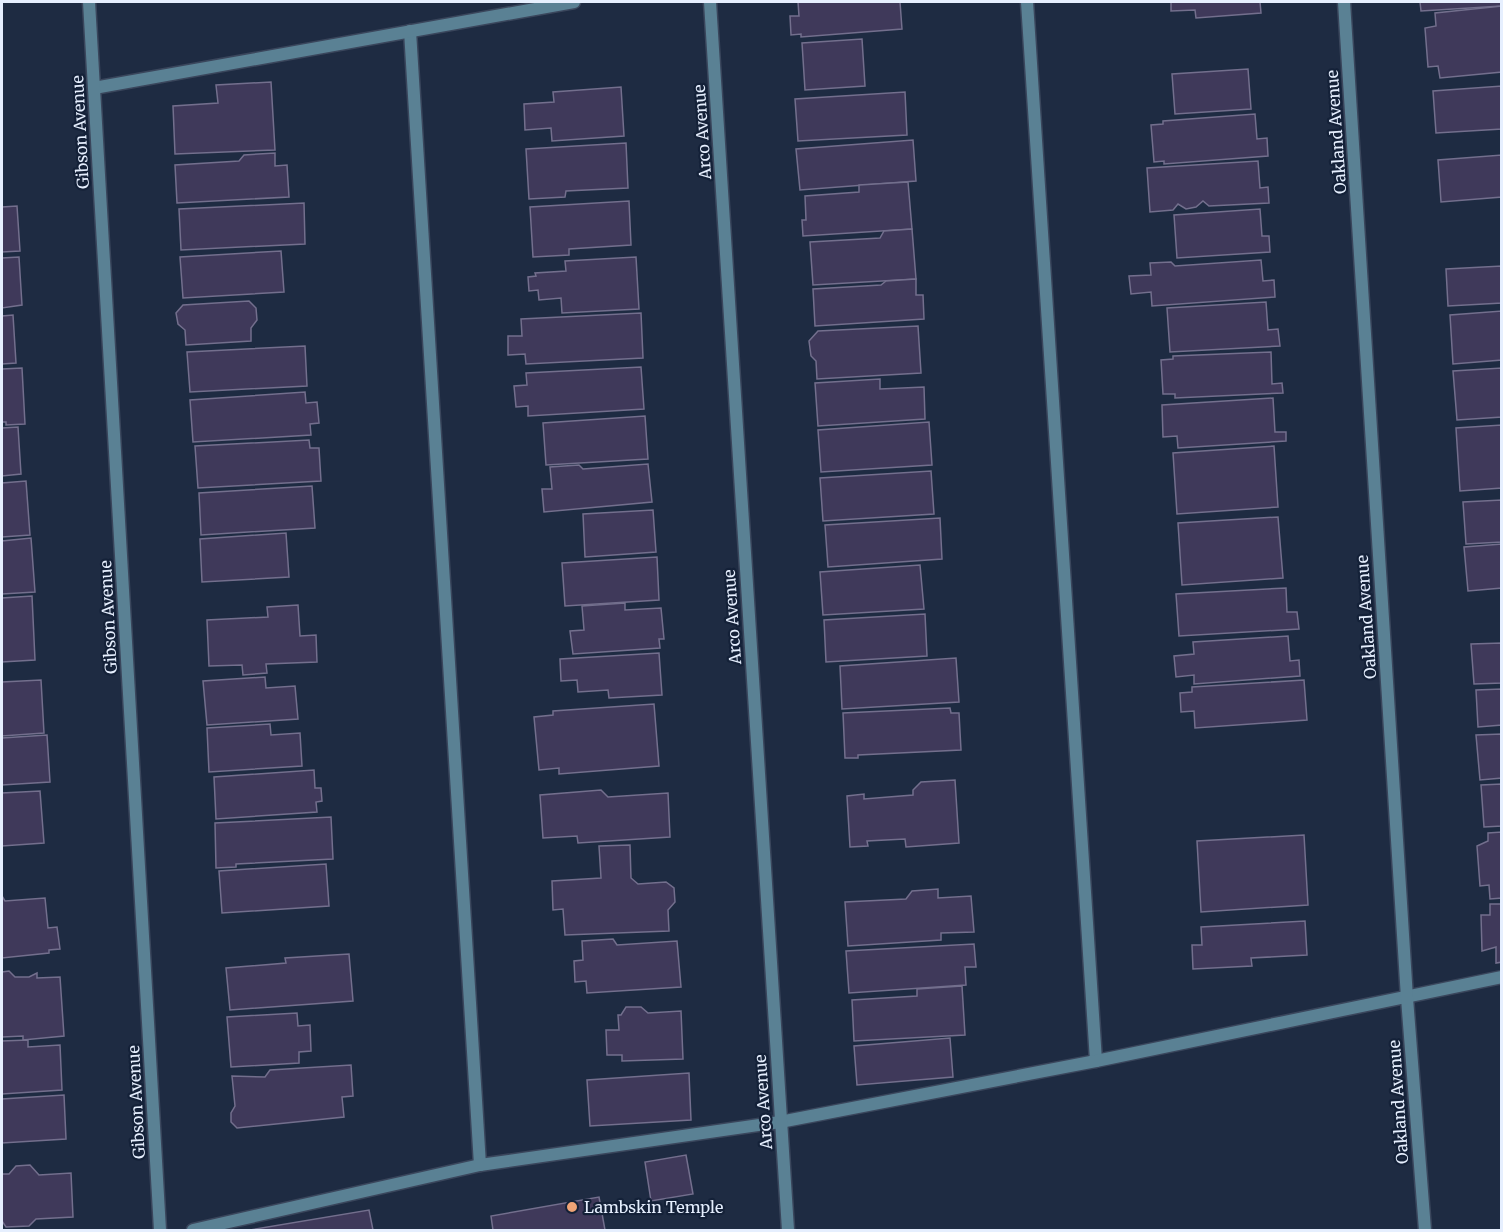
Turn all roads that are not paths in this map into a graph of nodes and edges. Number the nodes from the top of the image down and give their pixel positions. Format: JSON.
{"nodes":[{"id":1,"x":88,"y":2,"type":"edge"},
{"id":2,"x":574,"y":2,"type":"edge"},
{"id":3,"x":710,"y":2,"type":"edge"},
{"id":4,"x":1027,"y":2,"type":"edge"},
{"id":5,"x":1344,"y":2,"type":"edge"},
{"id":6,"x":410,"y":31,"type":"junction"},
{"id":7,"x":94,"y":88,"type":"junction"},
{"id":8,"x":1502,"y":977,"type":"edge"},
{"id":9,"x":1407,"y":998,"type":"junction"},
{"id":10,"x":1096,"y":1061,"type":"junction"},
{"id":11,"x":780,"y":1122,"type":"junction"},
{"id":12,"x":480,"y":1165,"type":"junction"},
{"id":13,"x":160,"y":1230,"type":"edge"},
{"id":14,"x":193,"y":1230,"type":"edge"},
{"id":15,"x":788,"y":1230,"type":"edge"},
{"id":16,"x":1425,"y":1230,"type":"edge"}],
"edges":[{"from":1,"to":7,"type":"street","name":"Gibson Avenue"},
{"from":2,"to":6,"type":"street"},
{"from":3,"to":11,"type":"street","name":"Arco Avenue"},
{"from":4,"to":10,"type":"street"},
{"from":5,"to":9,"type":"street","name":"Oakland Avenue"},
{"from":6,"to":7,"type":"street"},
{"from":6,"to":12,"type":"street"},
{"from":7,"to":13,"type":"street","name":"Gibson Avenue"},
{"from":8,"to":9,"type":"street"},
{"from":9,"to":10,"type":"street"},
{"from":9,"to":16,"type":"street","name":"Oakland Avenue"},
{"from":10,"to":11,"type":"street"},
{"from":11,"to":12,"type":"street"},
{"from":11,"to":15,"type":"street","name":"Arco Avenue"},
{"from":12,"to":14,"type":"street"}]}
